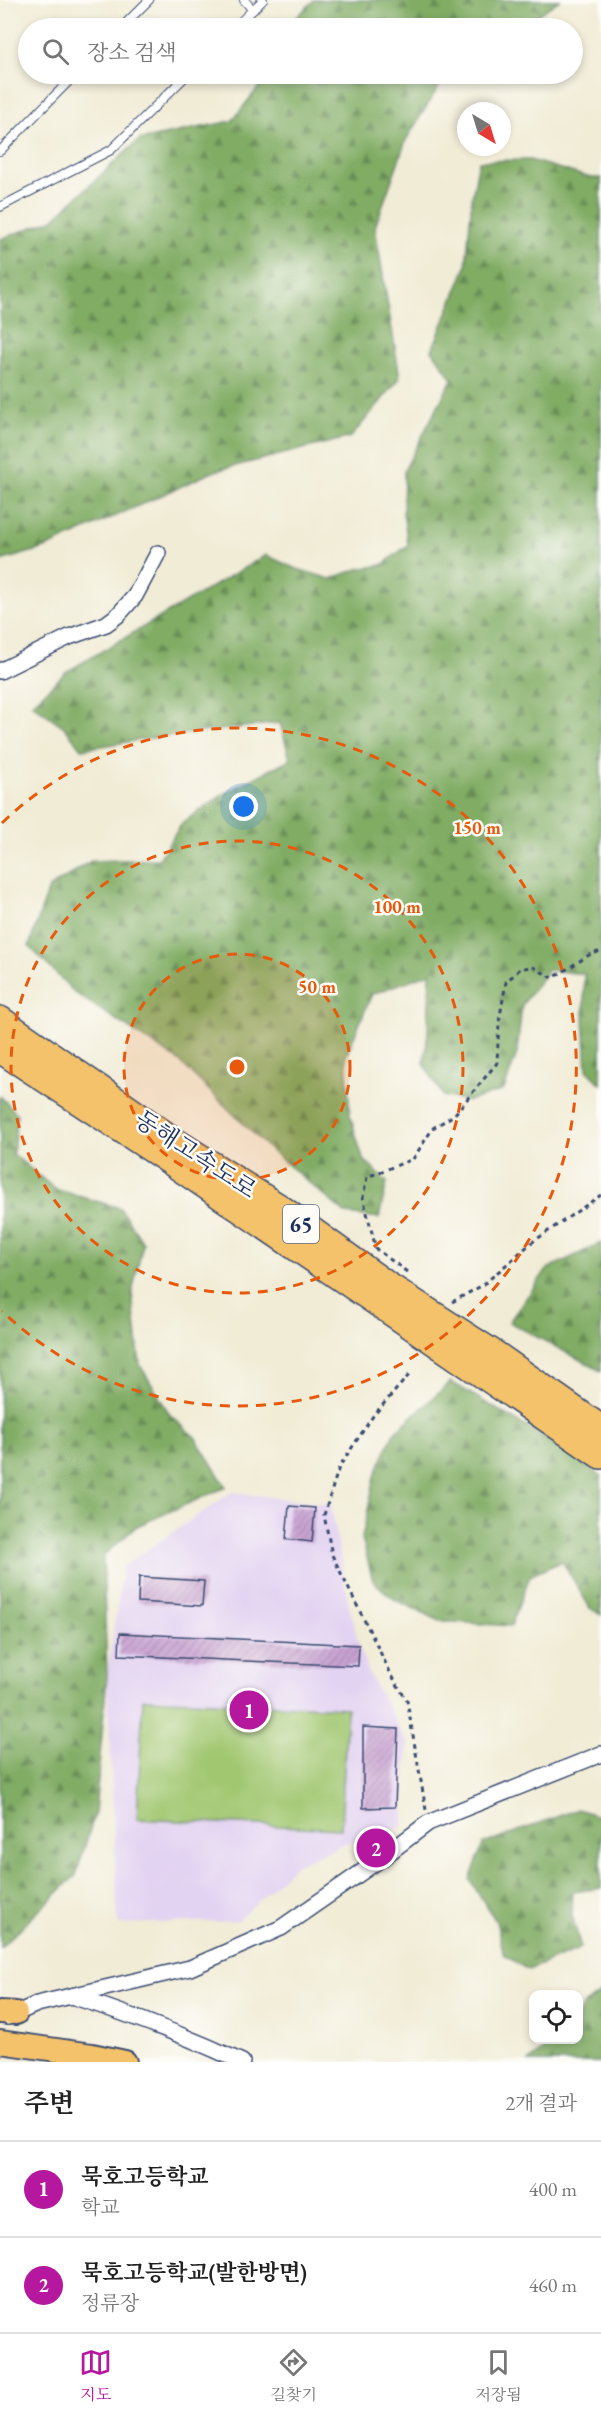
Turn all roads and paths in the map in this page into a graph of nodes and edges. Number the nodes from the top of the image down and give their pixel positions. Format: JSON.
{"nodes":[{"id":1,"x":149,"y":0,"type":"edge"},
{"id":2,"x":244,"y":0,"type":"edge"},
{"id":3,"x":263,"y":0,"type":"edge"},
{"id":4,"x":253,"y":10,"type":"junction"},
{"id":5,"x":131,"y":18,"type":"edge"},
{"id":6,"x":245,"y":18,"type":"edge"},
{"id":7,"x":66,"y":84,"type":"edge"},
{"id":8,"x":178,"y":84,"type":"edge"},
{"id":9,"x":0,"y":151,"type":"edge"},
{"id":10,"x":0,"y":207,"type":"edge"},
{"id":11,"x":158,"y":553,"type":"dead end"},
{"id":12,"x":0,"y":671,"type":"edge"},
{"id":13,"x":601,"y":951,"type":"edge"},
{"id":14,"x":0,"y":1020,"type":"edge"},
{"id":15,"x":0,"y":1049,"type":"edge"},
{"id":16,"x":601,"y":1195,"type":"edge"},
{"id":17,"x":413,"y":1276,"type":"dead end"},
{"id":18,"x":450,"y":1303,"type":"dead end"},
{"id":19,"x":409,"y":1375,"type":"dead end"},
{"id":20,"x":601,"y":1429,"type":"edge"},
{"id":21,"x":601,"y":1455,"type":"edge"},
{"id":22,"x":601,"y":1754,"type":"edge"},
{"id":23,"x":428,"y":1823,"type":"junction"},
{"id":24,"x":71,"y":1996,"type":"junction"},
{"id":25,"x":5,"y":2015,"type":"edge"},
{"id":26,"x":0,"y":2042,"type":"edge"},
{"id":27,"x":125,"y":2062,"type":"edge"},
{"id":28,"x":242,"y":2062,"type":"edge"}],
"edges":[{"from":1,"to":5,"type":"lane"},
{"from":2,"to":4,"type":"lane"},
{"from":3,"to":4,"type":"lane"},
{"from":4,"to":6,"type":"lane"},
{"from":7,"to":9,"type":"lane"},
{"from":8,"to":10,"type":"lane"},
{"from":11,"to":12,"type":"street"},
{"from":13,"to":17,"type":"path"},
{"from":14,"to":20,"type":"highway","name":"동해고속도로","number":"65"},
{"from":15,"to":21,"type":"highway","name":"동해고속도로","number":"65"},
{"from":16,"to":18,"type":"path"},
{"from":19,"to":23,"type":"path"},
{"from":22,"to":23,"type":"street"},
{"from":23,"to":24,"type":"street"},
{"from":24,"to":25,"type":"street"},
{"from":24,"to":28,"type":"street"},
{"from":26,"to":27,"type":"main road"}]}
